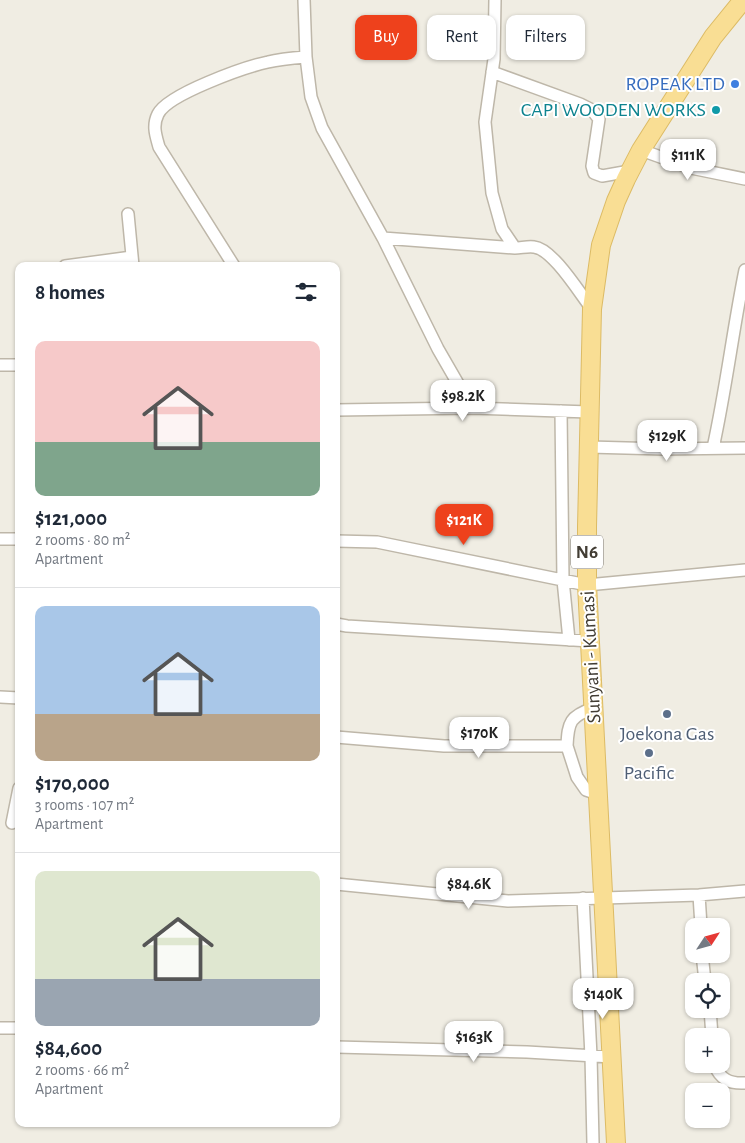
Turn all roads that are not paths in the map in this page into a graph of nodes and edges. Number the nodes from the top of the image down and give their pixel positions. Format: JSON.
{"nodes":[{"id":1,"x":304,"y":0,"type":"edge"},
{"id":2,"x":495,"y":0,"type":"edge"},
{"id":3,"x":743,"y":2,"type":"edge"},
{"id":4,"x":306,"y":57,"type":"junction"},
{"id":5,"x":492,"y":72,"type":"junction"},
{"id":6,"x":641,"y":150,"type":"junction"},
{"id":7,"x":630,"y":171,"type":"junction"},
{"id":8,"x":745,"y":178,"type":"edge"},
{"id":9,"x":128,"y":214,"type":"dead end"},
{"id":10,"x":383,"y":238,"type":"junction"},
{"id":11,"x":515,"y":248,"type":"junction"},
{"id":12,"x":133,"y":262,"type":"edge"},
{"id":13,"x":231,"y":262,"type":"edge"},
{"id":14,"x":745,"y":270,"type":"edge"},
{"id":15,"x":592,"y":309,"type":"junction"},
{"id":16,"x":0,"y":365,"type":"edge"},
{"id":17,"x":15,"y":365,"type":"edge"},
{"id":18,"x":472,"y":408,"type":"junction"},
{"id":19,"x":340,"y":410,"type":"edge"},
{"id":20,"x":561,"y":411,"type":"junction"},
{"id":21,"x":589,"y":412,"type":"junction"},
{"id":22,"x":589,"y":447,"type":"junction"},
{"id":23,"x":713,"y":448,"type":"junction"},
{"id":24,"x":745,"y":448,"type":"edge"},
{"id":25,"x":0,"y":539,"type":"edge"},
{"id":26,"x":15,"y":539,"type":"edge"},
{"id":27,"x":340,"y":541,"type":"edge"},
{"id":28,"x":745,"y":570,"type":"edge"},
{"id":29,"x":563,"y":580,"type":"junction"},
{"id":30,"x":587,"y":585,"type":"junction"},
{"id":31,"x":340,"y":625,"type":"edge"},
{"id":32,"x":569,"y":640,"type":"junction"},
{"id":33,"x":590,"y":641,"type":"junction"},
{"id":34,"x":0,"y":697,"type":"edge"},
{"id":35,"x":15,"y":698,"type":"edge"},
{"id":36,"x":594,"y":708,"type":"junction"},
{"id":37,"x":340,"y":737,"type":"edge"},
{"id":38,"x":567,"y":746,"type":"junction"},
{"id":39,"x":598,"y":794,"type":"junction"},
{"id":40,"x":0,"y":823,"type":"edge"},
{"id":41,"x":15,"y":824,"type":"edge"},
{"id":42,"x":340,"y":884,"type":"edge"},
{"id":43,"x":745,"y":891,"type":"edge"},
{"id":44,"x":699,"y":895,"type":"junction"},
{"id":45,"x":603,"y":897,"type":"junction"},
{"id":46,"x":583,"y":898,"type":"junction"},
{"id":47,"x":700,"y":918,"type":"edge"},
{"id":48,"x":0,"y":1028,"type":"edge"},
{"id":49,"x":15,"y":1028,"type":"edge"},
{"id":50,"x":340,"y":1047,"type":"edge"},
{"id":51,"x":591,"y":1056,"type":"junction"},
{"id":52,"x":612,"y":1057,"type":"junction"},
{"id":53,"x":718,"y":1073,"type":"edge"},
{"id":54,"x":745,"y":1083,"type":"edge"},
{"id":55,"x":593,"y":1143,"type":"edge"},
{"id":56,"x":616,"y":1143,"type":"edge"}],
"edges":[{"from":1,"to":4,"type":"street"},
{"from":2,"to":5,"type":"street"},
{"from":3,"to":6,"type":"main road","name":"Sunyani - Kumasi","number":"N6"},
{"from":4,"to":10,"type":"street"},
{"from":4,"to":13,"type":"street"},
{"from":5,"to":7,"type":"street"},
{"from":5,"to":11,"type":"street"},
{"from":6,"to":7,"type":"main road","name":"Sunyani - Kumasi","number":"N6"},
{"from":6,"to":8,"type":"street"},
{"from":7,"to":15,"type":"main road","name":"Sunyani - Kumasi","number":"N6"},
{"from":9,"to":12,"type":"street"},
{"from":10,"to":11,"type":"street"},
{"from":10,"to":18,"type":"street"},
{"from":11,"to":15,"type":"street"},
{"from":14,"to":23,"type":"street"},
{"from":15,"to":21,"type":"main road","name":"Sunyani - Kumasi","number":"N6"},
{"from":16,"to":17,"type":"street"},
{"from":18,"to":19,"type":"street"},
{"from":18,"to":20,"type":"street"},
{"from":20,"to":21,"type":"street"},
{"from":20,"to":29,"type":"street"},
{"from":21,"to":22,"type":"main road","name":"Sunyani - Kumasi","number":"N6"},
{"from":22,"to":23,"type":"street"},
{"from":22,"to":30,"type":"main road","name":"Sunyani - Kumasi","number":"N6"},
{"from":23,"to":24,"type":"street"},
{"from":25,"to":26,"type":"street"},
{"from":27,"to":29,"type":"street"},
{"from":28,"to":30,"type":"street"},
{"from":29,"to":30,"type":"street"},
{"from":29,"to":32,"type":"street"},
{"from":30,"to":33,"type":"main road","name":"Sunyani - Kumasi","number":"N6"},
{"from":31,"to":32,"type":"street"},
{"from":32,"to":33,"type":"street"},
{"from":33,"to":36,"type":"main road","name":"Sunyani - Kumasi","number":"N6"},
{"from":34,"to":35,"type":"street"},
{"from":36,"to":38,"type":"street"},
{"from":36,"to":39,"type":"main road","name":"Sunyani - Kumasi","number":"N6"},
{"from":37,"to":38,"type":"street"},
{"from":38,"to":39,"type":"street"},
{"from":39,"to":45,"type":"main road","name":"Sunyani - Kumasi","number":"N6"},
{"from":40,"to":41,"type":"street"},
{"from":42,"to":46,"type":"street"},
{"from":43,"to":44,"type":"street"},
{"from":44,"to":45,"type":"street"},
{"from":44,"to":47,"type":"street"},
{"from":45,"to":46,"type":"street"},
{"from":45,"to":52,"type":"main road","name":"Sunyani - Kumasi","number":"N6"},
{"from":46,"to":51,"type":"street"},
{"from":48,"to":49,"type":"street"},
{"from":50,"to":51,"type":"street"},
{"from":51,"to":52,"type":"street"},
{"from":51,"to":55,"type":"street"},
{"from":52,"to":56,"type":"main road","name":"Sunyani - Kumasi","number":"N6"},
{"from":53,"to":54,"type":"street"}]}
